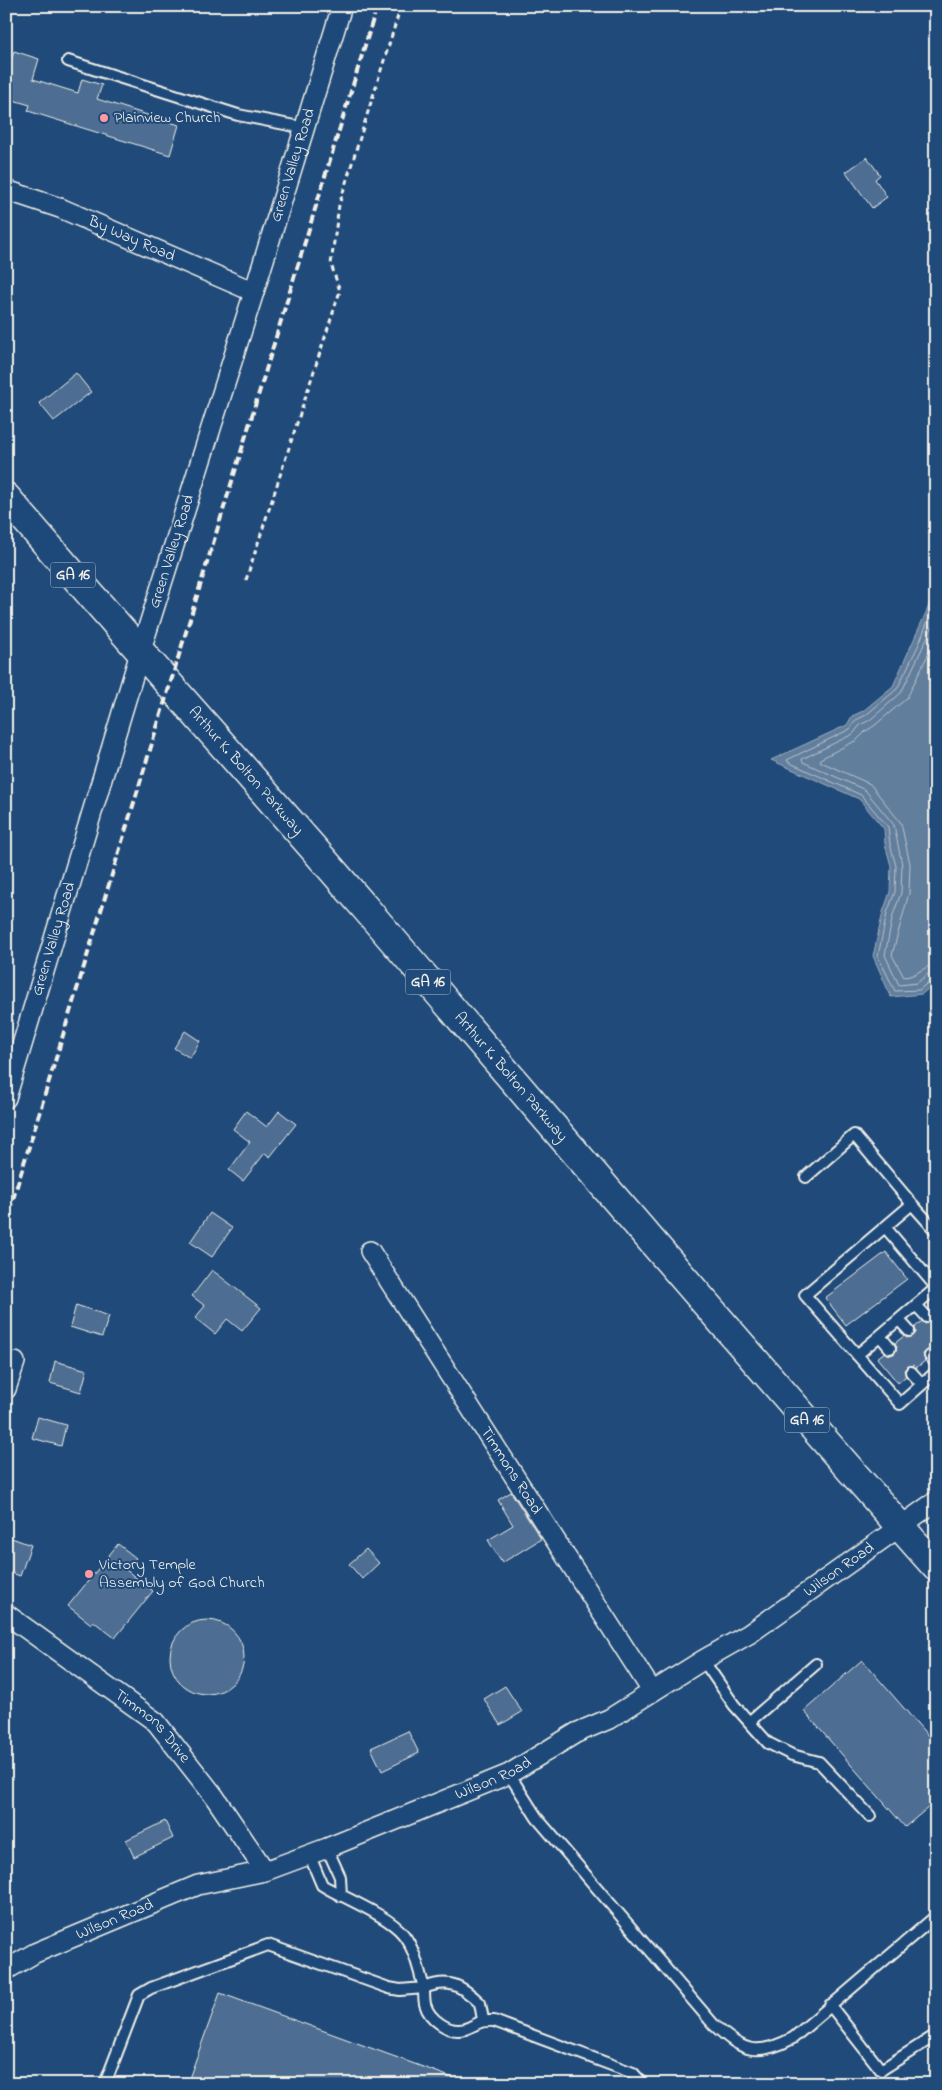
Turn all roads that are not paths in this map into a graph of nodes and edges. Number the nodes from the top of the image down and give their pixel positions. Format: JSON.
{"nodes":[{"id":1,"x":342,"y":6,"type":"edge"},
{"id":2,"x":68,"y":61,"type":"dead end"},
{"id":3,"x":305,"y":128,"type":"junction"},
{"id":4,"x":6,"y":190,"type":"edge"},
{"id":5,"x":254,"y":292,"type":"junction"},
{"id":6,"x":6,"y":497,"type":"edge"},
{"id":7,"x":140,"y":653,"type":"junction"},
{"id":8,"x":6,"y":1098,"type":"edge"},
{"id":9,"x":806,"y":1177,"type":"dead end"},
{"id":10,"x":912,"y":1204,"type":"junction"},
{"id":11,"x":884,"y":1227,"type":"junction"},
{"id":12,"x":936,"y":1231,"type":"edge"},
{"id":13,"x":370,"y":1251,"type":"dead end"},
{"id":14,"x":936,"y":1287,"type":"edge"},
{"id":15,"x":916,"y":1305,"type":"junction"},
{"id":16,"x":927,"y":1317,"type":"dead end"},
{"id":17,"x":899,"y":1320,"type":"junction"},
{"id":18,"x":910,"y":1331,"type":"dead end"},
{"id":19,"x":880,"y":1336,"type":"junction"},
{"id":20,"x":890,"y":1348,"type":"dead end"},
{"id":21,"x":857,"y":1356,"type":"junction"},
{"id":22,"x":15,"y":1362,"type":"dead end"},
{"id":23,"x":911,"y":1372,"type":"dead end"},
{"id":24,"x":936,"y":1372,"type":"edge"},
{"id":25,"x":922,"y":1384,"type":"junction"},
{"id":26,"x":6,"y":1389,"type":"edge"},
{"id":27,"x":936,"y":1501,"type":"edge"},
{"id":28,"x":901,"y":1528,"type":"junction"},
{"id":29,"x":936,"y":1567,"type":"edge"},
{"id":30,"x":6,"y":1614,"type":"edge"},
{"id":31,"x":703,"y":1660,"type":"junction"},
{"id":32,"x":816,"y":1664,"type":"dead end"},
{"id":33,"x":652,"y":1691,"type":"junction"},
{"id":34,"x":749,"y":1722,"type":"junction"},
{"id":35,"x":509,"y":1774,"type":"junction"},
{"id":36,"x":870,"y":1816,"type":"dead end"},
{"id":37,"x":327,"y":1848,"type":"junction"},
{"id":38,"x":309,"y":1854,"type":"junction"},
{"id":39,"x":265,"y":1871,"type":"junction"},
{"id":40,"x":341,"y":1896,"type":"junction"},
{"id":41,"x":936,"y":1916,"type":"edge"},
{"id":42,"x":6,"y":1970,"type":"edge"},
{"id":43,"x":424,"y":1988,"type":"junction"},
{"id":44,"x":830,"y":2006,"type":"junction"},
{"id":45,"x":482,"y":2020,"type":"junction"},
{"id":46,"x":936,"y":2035,"type":"edge"},
{"id":47,"x":105,"y":2084,"type":"edge"},
{"id":48,"x":643,"y":2084,"type":"edge"}],
"edges":[{"from":1,"to":3,"type":"street","name":"Green Valley Road"},
{"from":2,"to":3,"type":"lane"},
{"from":3,"to":5,"type":"street","name":"Green Valley Road"},
{"from":4,"to":5,"type":"street","name":"By Way Road"},
{"from":5,"to":7,"type":"street","name":"Green Valley Road"},
{"from":6,"to":7,"type":"main road","name":"Arthur K. Bolton Parkway","number":"GA 16"},
{"from":7,"to":8,"type":"street","name":"Green Valley Road"},
{"from":7,"to":28,"type":"main road","name":"Arthur K. Bolton Parkway","number":"GA 16"},
{"from":9,"to":10,"type":"lane"},
{"from":10,"to":11,"type":"lane"},
{"from":10,"to":12,"type":"lane"},
{"from":11,"to":14,"type":"lane"},
{"from":11,"to":21,"type":"lane"},
{"from":13,"to":33,"type":"street","name":"Timmons Road"},
{"from":14,"to":15,"type":"lane"},
{"from":15,"to":16,"type":"lane"},
{"from":15,"to":17,"type":"lane"},
{"from":17,"to":18,"type":"lane"},
{"from":17,"to":19,"type":"lane"},
{"from":19,"to":20,"type":"lane"},
{"from":19,"to":21,"type":"lane"},
{"from":21,"to":25,"type":"lane"},
{"from":22,"to":26,"type":"street"},
{"from":23,"to":25,"type":"lane"},
{"from":24,"to":25,"type":"lane"},
{"from":27,"to":28,"type":"street","name":"Wilson Road"},
{"from":28,"to":29,"type":"main road","name":"Arthur K. Bolton Parkway","number":"GA 16"},
{"from":28,"to":31,"type":"street","name":"Wilson Road"},
{"from":30,"to":39,"type":"street","name":"Timmons Drive"},
{"from":31,"to":33,"type":"street","name":"Wilson Road"},
{"from":31,"to":34,"type":"lane"},
{"from":32,"to":34,"type":"lane"},
{"from":33,"to":35,"type":"street","name":"Wilson Road"},
{"from":34,"to":36,"type":"lane"},
{"from":35,"to":37,"type":"street","name":"Wilson Road"},
{"from":35,"to":44,"type":"lane"},
{"from":37,"to":38,"type":"street","name":"Wilson Road"},
{"from":37,"to":40,"type":"lane"},
{"from":38,"to":39,"type":"street","name":"Wilson Road"},
{"from":38,"to":40,"type":"lane"},
{"from":39,"to":42,"type":"street","name":"Wilson Road"},
{"from":40,"to":43,"type":"lane"},
{"from":41,"to":44,"type":"lane"},
{"from":43,"to":45,"type":"lane"},
{"from":43,"to":45,"type":"lane"},
{"from":43,"to":47,"type":"lane"},
{"from":44,"to":46,"type":"lane"},
{"from":45,"to":48,"type":"lane"}]}
